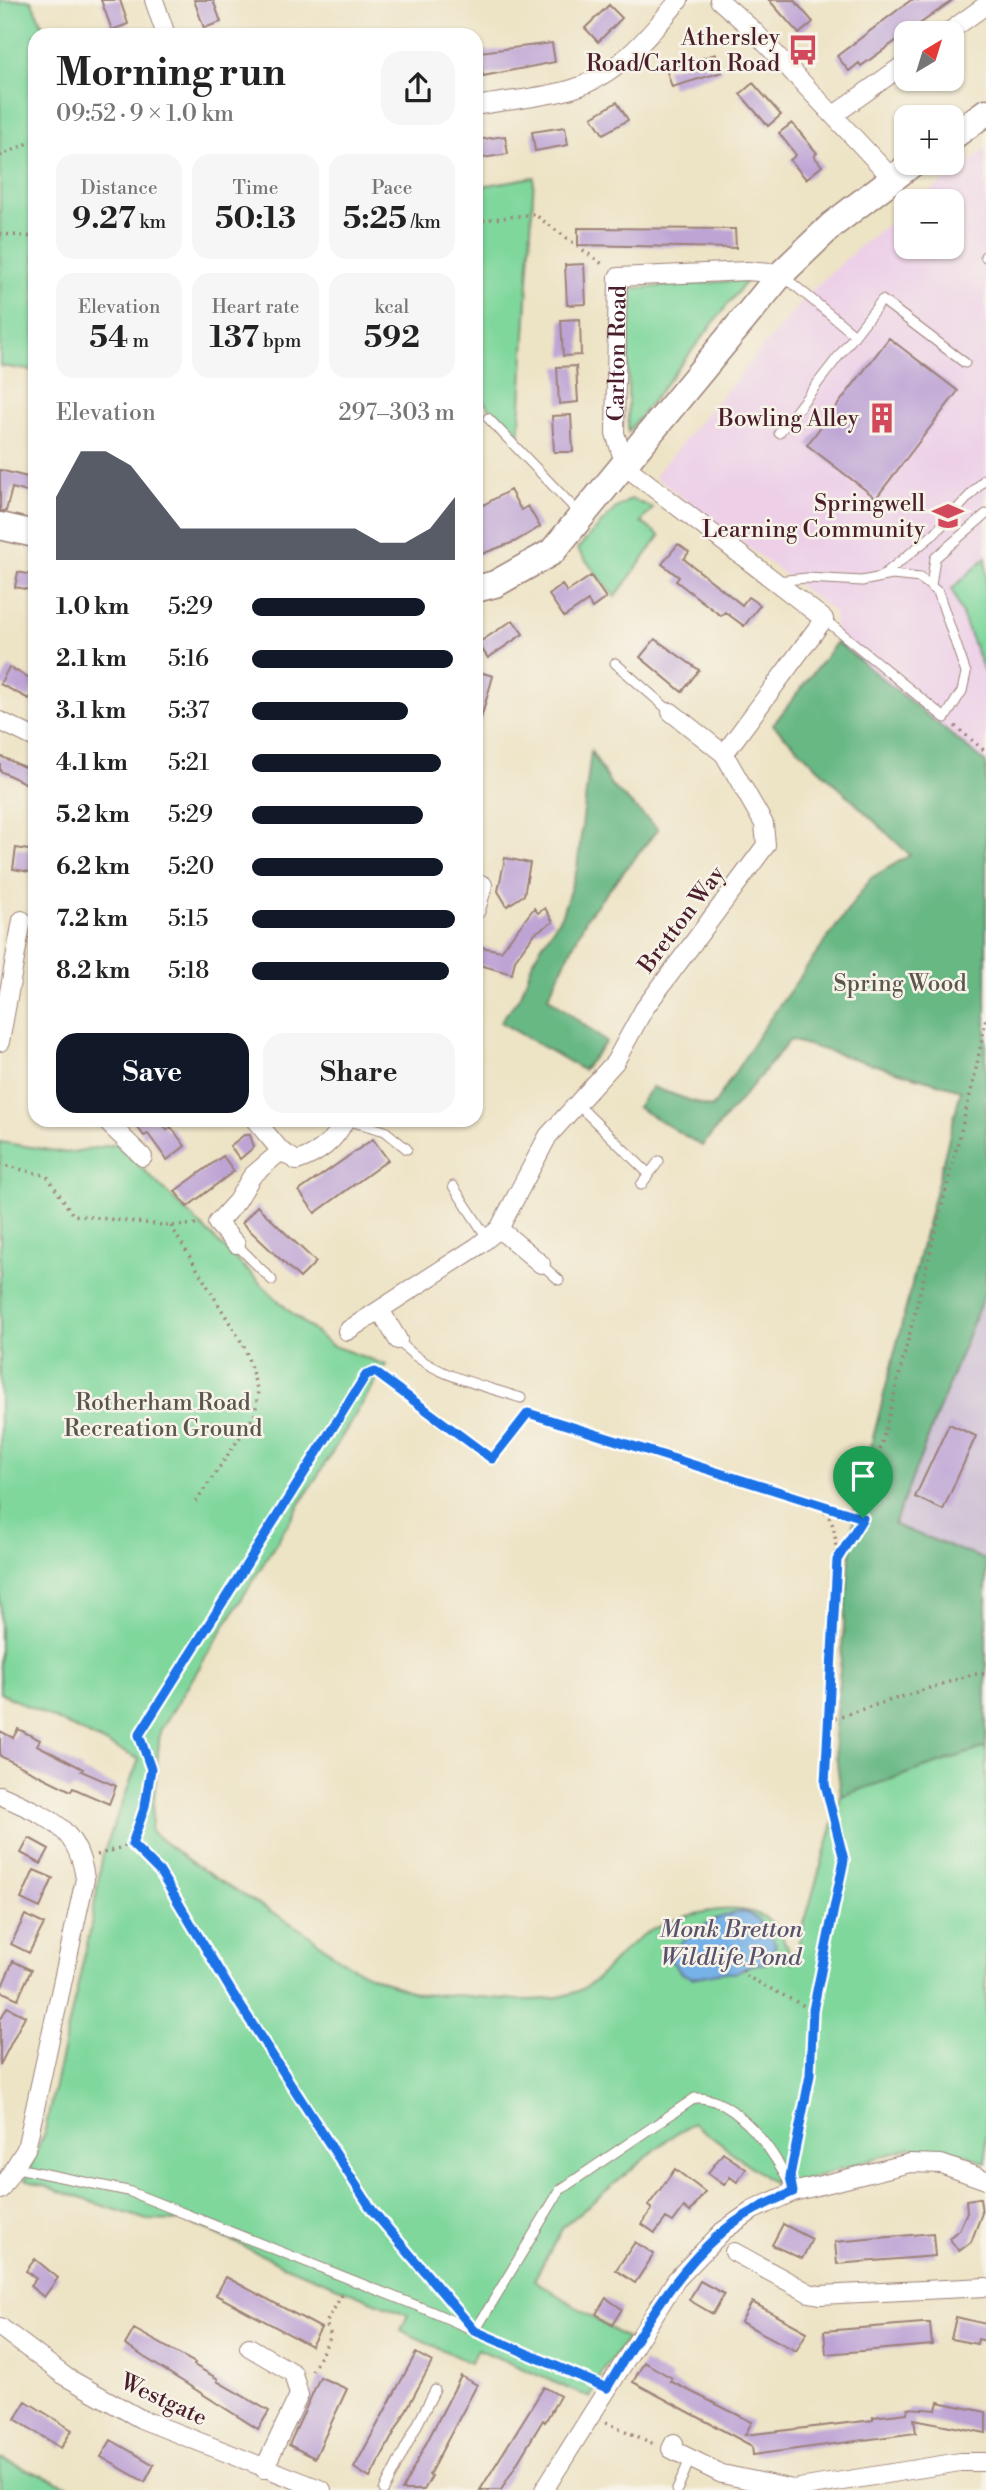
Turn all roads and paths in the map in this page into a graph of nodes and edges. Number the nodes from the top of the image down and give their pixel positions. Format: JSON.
{"nodes":[{"id":1,"x":154,"y":0,"type":"edge"},
{"id":2,"x":679,"y":0,"type":"edge"},
{"id":3,"x":719,"y":0,"type":"edge"},
{"id":4,"x":986,"y":5,"type":"edge"},
{"id":5,"x":964,"y":21,"type":"edge"},
{"id":6,"x":164,"y":28,"type":"edge"},
{"id":7,"x":894,"y":72,"type":"edge"},
{"id":8,"x":483,"y":105,"type":"edge"},
{"id":9,"x":986,"y":112,"type":"edge"},
{"id":10,"x":834,"y":115,"type":"junction"},
{"id":11,"x":964,"y":128,"type":"edge"},
{"id":12,"x":28,"y":143,"type":"edge"},
{"id":13,"x":0,"y":156,"type":"edge"},
{"id":14,"x":894,"y":175,"type":"edge"},
{"id":15,"x":891,"y":177,"type":"junction"},
{"id":16,"x":483,"y":220,"type":"edge"},
{"id":17,"x":0,"y":234,"type":"edge"},
{"id":18,"x":28,"y":236,"type":"edge"},
{"id":19,"x":781,"y":274,"type":"junction"},
{"id":20,"x":618,"y":277,"type":"junction"},
{"id":21,"x":855,"y":335,"type":"junction"},
{"id":22,"x":965,"y":363,"type":"dead end"},
{"id":23,"x":488,"y":418,"type":"dead end"},
{"id":24,"x":779,"y":433,"type":"dead end"},
{"id":25,"x":625,"y":466,"type":"junction"},
{"id":26,"x":986,"y":478,"type":"edge"},
{"id":27,"x":986,"y":514,"type":"edge"},
{"id":28,"x":582,"y":517,"type":"junction"},
{"id":29,"x":0,"y":526,"type":"edge"},
{"id":30,"x":28,"y":532,"type":"edge"},
{"id":31,"x":881,"y":577,"type":"junction"},
{"id":32,"x":774,"y":581,"type":"junction"},
{"id":33,"x":931,"y":586,"type":"junction"},
{"id":34,"x":483,"y":587,"type":"edge"},
{"id":35,"x":824,"y":620,"type":"junction"},
{"id":36,"x":614,"y":663,"type":"dead end"},
{"id":37,"x":671,"y":712,"type":"joint"},
{"id":38,"x":945,"y":718,"type":"junction"},
{"id":39,"x":0,"y":721,"type":"edge"},
{"id":40,"x":28,"y":735,"type":"edge"},
{"id":41,"x":986,"y":752,"type":"edge"},
{"id":42,"x":724,"y":754,"type":"junction"},
{"id":43,"x":22,"y":920,"type":"dead end"},
{"id":44,"x":986,"y":1018,"type":"edge"},
{"id":45,"x":1,"y":1035,"type":"edge"},
{"id":46,"x":577,"y":1104,"type":"junction"},
{"id":47,"x":112,"y":1127,"type":"edge"},
{"id":48,"x":261,"y":1127,"type":"edge"},
{"id":49,"x":342,"y":1127,"type":"edge"},
{"id":50,"x":370,"y":1127,"type":"edge"},
{"id":51,"x":407,"y":1149,"type":"dead end"},
{"id":52,"x":281,"y":1151,"type":"junction"},
{"id":53,"x":142,"y":1157,"type":"dead end"},
{"id":54,"x":659,"y":1161,"type":"dead end"},
{"id":55,"x":0,"y":1164,"type":"edge"},
{"id":56,"x":649,"y":1174,"type":"junction"},
{"id":57,"x":453,"y":1185,"type":"dead end"},
{"id":58,"x":641,"y":1185,"type":"dead end"},
{"id":59,"x":217,"y":1223,"type":"junction"},
{"id":60,"x":171,"y":1226,"type":"junction"},
{"id":61,"x":493,"y":1234,"type":"junction"},
{"id":62,"x":236,"y":1244,"type":"joint"},
{"id":63,"x":541,"y":1264,"type":"joint"},
{"id":64,"x":272,"y":1280,"type":"dead end"},
{"id":65,"x":559,"y":1280,"type":"dead end"},
{"id":66,"x":380,"y":1310,"type":"junction"},
{"id":67,"x":347,"y":1331,"type":"dead end"},
{"id":68,"x":398,"y":1340,"type":"joint"},
{"id":69,"x":521,"y":1398,"type":"dead end"},
{"id":70,"x":195,"y":1503,"type":"dead end"},
{"id":71,"x":815,"y":1504,"type":"junction"},
{"id":72,"x":863,"y":1518,"type":"junction"},
{"id":73,"x":835,"y":1608,"type":"junction"},
{"id":74,"x":986,"y":1674,"type":"edge"},
{"id":75,"x":828,"y":1720,"type":"junction"},
{"id":76,"x":0,"y":1795,"type":"edge"},
{"id":77,"x":132,"y":1844,"type":"junction"},
{"id":78,"x":82,"y":1858,"type":"junction"},
{"id":79,"x":741,"y":1963,"type":"dead end"},
{"id":80,"x":813,"y":2010,"type":"junction"},
{"id":81,"x":17,"y":2168,"type":"junction"},
{"id":82,"x":986,"y":2180,"type":"edge"},
{"id":83,"x":791,"y":2187,"type":"junction"},
{"id":84,"x":0,"y":2190,"type":"edge"},
{"id":85,"x":734,"y":2252,"type":"dead end"},
{"id":86,"x":350,"y":2280,"type":"junction"},
{"id":87,"x":986,"y":2287,"type":"edge"},
{"id":88,"x":0,"y":2327,"type":"edge"},
{"id":89,"x":475,"y":2331,"type":"junction"},
{"id":90,"x":249,"y":2347,"type":"dead end"},
{"id":91,"x":607,"y":2388,"type":"junction"},
{"id":92,"x":435,"y":2390,"type":"dead end"},
{"id":93,"x":299,"y":2395,"type":"junction"},
{"id":94,"x":591,"y":2415,"type":"junction"},
{"id":95,"x":673,"y":2446,"type":"joint"},
{"id":96,"x":690,"y":2459,"type":"junction"},
{"id":97,"x":986,"y":2462,"type":"edge"},
{"id":98,"x":264,"y":2469,"type":"junction"},
{"id":99,"x":322,"y":2490,"type":"edge"},
{"id":100,"x":384,"y":2490,"type":"edge"},
{"id":101,"x":544,"y":2490,"type":"edge"},
{"id":102,"x":677,"y":2490,"type":"edge"},
{"id":103,"x":793,"y":2490,"type":"edge"}],
"edges":[{"from":1,"to":6,"type":"street"},
{"from":2,"to":8,"type":"street"},
{"from":3,"to":10,"type":"street"},
{"from":4,"to":5,"type":"street"},
{"from":7,"to":10,"type":"street"},
{"from":9,"to":11,"type":"main road"},
{"from":10,"to":15,"type":"street"},
{"from":12,"to":13,"type":"path"},
{"from":14,"to":15,"type":"main road","name":"Carlton Road"},
{"from":15,"to":19,"type":"main road","name":"Carlton Road"},
{"from":16,"to":20,"type":"path"},
{"from":17,"to":18,"type":"path"},
{"from":19,"to":20,"type":"street","name":"Carlton Road"},
{"from":19,"to":21,"type":"lane"},
{"from":19,"to":25,"type":"main road","name":"Carlton Road"},
{"from":20,"to":25,"type":"street","name":"Carlton Road"},
{"from":21,"to":22,"type":"lane"},
{"from":21,"to":24,"type":"lane"},
{"from":23,"to":28,"type":"lane"},
{"from":25,"to":28,"type":"main road","name":"Carlton Road"},
{"from":25,"to":32,"type":"street"},
{"from":26,"to":31,"type":"lane"},
{"from":27,"to":33,"type":"lane"},
{"from":28,"to":34,"type":"main road","name":"Carlton Road"},
{"from":29,"to":30,"type":"main road"},
{"from":31,"to":32,"type":"lane"},
{"from":31,"to":33,"type":"lane"},
{"from":32,"to":35,"type":"street"},
{"from":33,"to":38,"type":"lane"},
{"from":35,"to":38,"type":"lane"},
{"from":35,"to":42,"type":"street"},
{"from":36,"to":37,"type":"lane","name":"Bretton Way"},
{"from":37,"to":42,"type":"street","name":"Bretton Way"},
{"from":38,"to":41,"type":"path"},
{"from":39,"to":40,"type":"street"},
{"from":42,"to":46,"type":"street","name":"Bretton Way"},
{"from":43,"to":45,"type":"street"},
{"from":44,"to":72,"type":"path"},
{"from":46,"to":56,"type":"lane"},
{"from":46,"to":61,"type":"street","name":"Bretton Way"},
{"from":47,"to":53,"type":"street"},
{"from":48,"to":52,"type":"street"},
{"from":49,"to":52,"type":"street"},
{"from":50,"to":51,"type":"lane"},
{"from":52,"to":59,"type":"street"},
{"from":54,"to":56,"type":"lane"},
{"from":55,"to":60,"type":"path"},
{"from":56,"to":58,"type":"lane"},
{"from":57,"to":61,"type":"lane"},
{"from":59,"to":60,"type":"path"},
{"from":59,"to":62,"type":"street"},
{"from":60,"to":70,"type":"path"},
{"from":61,"to":63,"type":"street"},
{"from":61,"to":66,"type":"street","name":"Bretton Way"},
{"from":62,"to":64,"type":"lane"},
{"from":63,"to":65,"type":"lane"},
{"from":66,"to":67,"type":"street","name":"Bretton Way"},
{"from":66,"to":68,"type":"street"},
{"from":68,"to":69,"type":"lane"},
{"from":71,"to":72,"type":"path"},
{"from":71,"to":73,"type":"path"},
{"from":71,"to":77,"type":"path"},
{"from":72,"to":73,"type":"path"},
{"from":73,"to":75,"type":"path"},
{"from":74,"to":75,"type":"path"},
{"from":75,"to":80,"type":"path"},
{"from":76,"to":78,"type":"street"},
{"from":77,"to":78,"type":"path"},
{"from":77,"to":89,"type":"path"},
{"from":78,"to":81,"type":"street"},
{"from":79,"to":80,"type":"path"},
{"from":80,"to":83,"type":"path"},
{"from":81,"to":84,"type":"street"},
{"from":81,"to":86,"type":"lane"},
{"from":82,"to":83,"type":"street"},
{"from":83,"to":89,"type":"lane"},
{"from":83,"to":91,"type":"street"},
{"from":85,"to":87,"type":"street"},
{"from":86,"to":89,"type":"lane"},
{"from":86,"to":93,"type":"path"},
{"from":88,"to":98,"type":"street","name":"Westgate"},
{"from":89,"to":91,"type":"lane"},
{"from":90,"to":93,"type":"street"},
{"from":91,"to":94,"type":"street"},
{"from":92,"to":100,"type":"lane"},
{"from":93,"to":98,"type":"street"},
{"from":94,"to":95,"type":"path"},
{"from":94,"to":101,"type":"street"},
{"from":95,"to":96,"type":"street"},
{"from":96,"to":102,"type":"lane"},
{"from":96,"to":103,"type":"street"},
{"from":97,"to":103,"type":"street"},
{"from":98,"to":99,"type":"street","name":"Westgate"}]}
